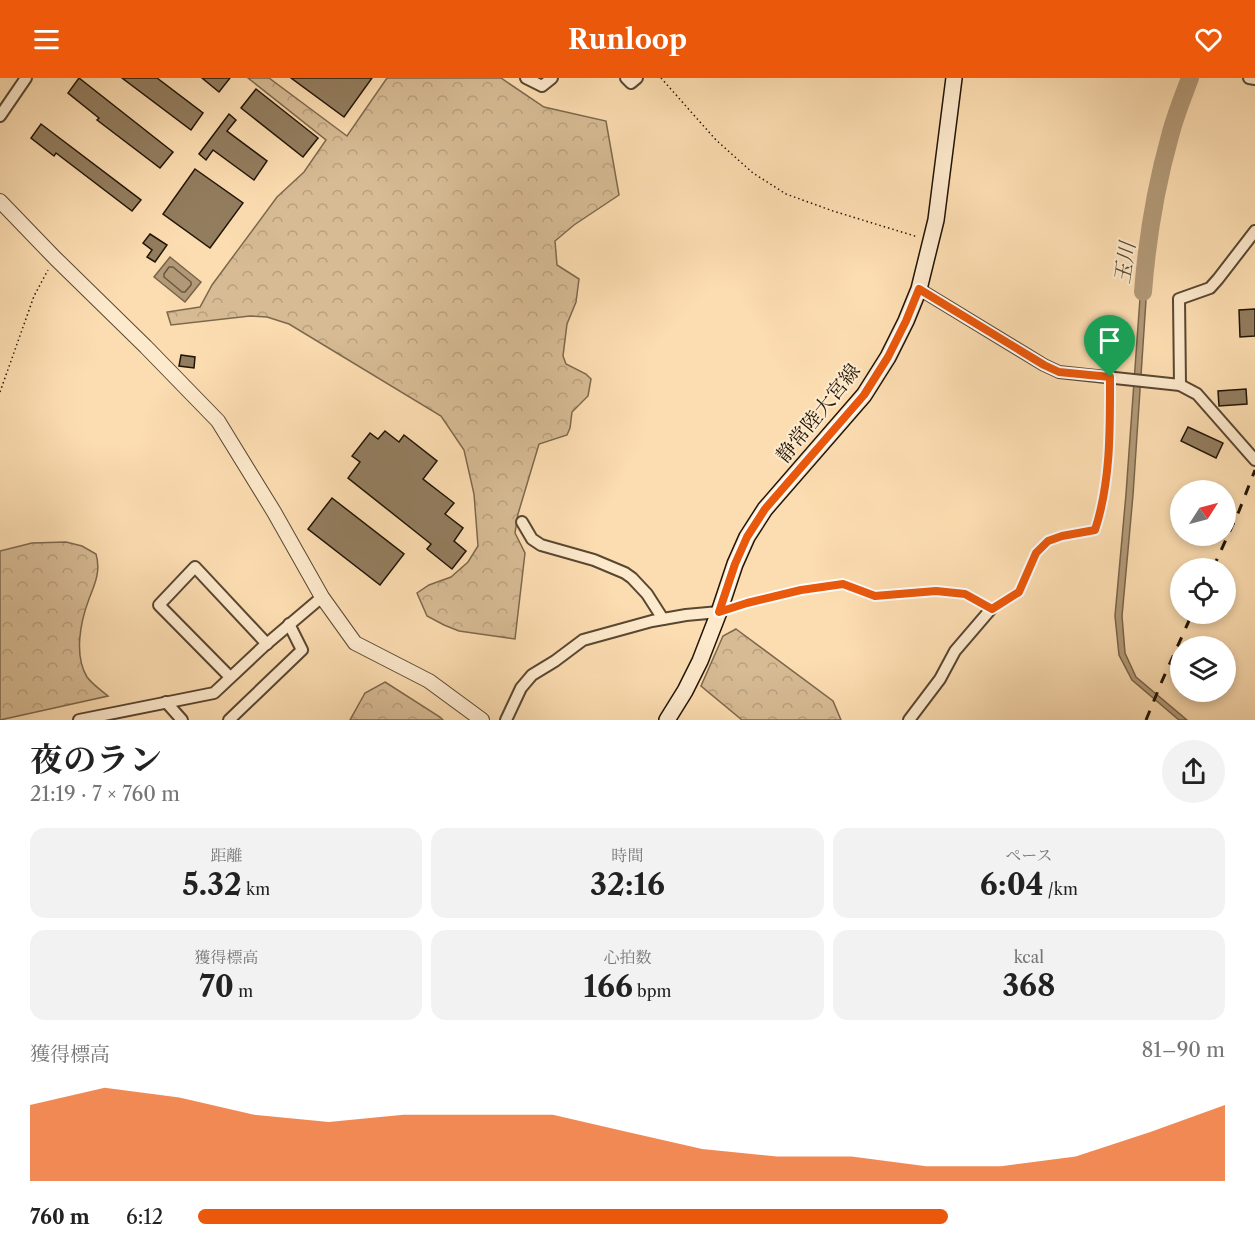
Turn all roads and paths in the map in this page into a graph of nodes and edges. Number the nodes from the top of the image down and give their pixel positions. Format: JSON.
{"nodes":[{"id":1,"x":26,"y":78,"type":"edge"},
{"id":2,"x":526,"y":78,"type":"edge"},
{"id":3,"x":552,"y":78,"type":"edge"},
{"id":4,"x":626,"y":78,"type":"edge"},
{"id":5,"x":637,"y":78,"type":"edge"},
{"id":6,"x":661,"y":78,"type":"edge"},
{"id":7,"x":954,"y":78,"type":"edge"},
{"id":8,"x":1249,"y":78,"type":"edge"},
{"id":9,"x":1255,"y":79,"type":"edge"},
{"id":10,"x":0,"y":116,"type":"edge"},
{"id":11,"x":0,"y":201,"type":"edge"},
{"id":12,"x":1255,"y":231,"type":"edge"},
{"id":13,"x":932,"y":242,"type":"junction"},
{"id":14,"x":54,"y":258,"type":"junction"},
{"id":15,"x":919,"y":289,"type":"junction"},
{"id":16,"x":1113,"y":378,"type":"junction"},
{"id":17,"x":1174,"y":385,"type":"junction"},
{"id":18,"x":0,"y":392,"type":"edge"},
{"id":19,"x":1255,"y":460,"type":"edge"},
{"id":20,"x":522,"y":522,"type":"dead end"},
{"id":21,"x":322,"y":597,"type":"junction"},
{"id":22,"x":992,"y":609,"type":"junction"},
{"id":23,"x":719,"y":612,"type":"junction"},
{"id":24,"x":663,"y":619,"type":"junction"},
{"id":25,"x":289,"y":624,"type":"junction"},
{"id":26,"x":267,"y":644,"type":"junction"},
{"id":27,"x":230,"y":677,"type":"junction"},
{"id":28,"x":166,"y":702,"type":"junction"},
{"id":29,"x":79,"y":720,"type":"edge"},
{"id":30,"x":182,"y":720,"type":"edge"},
{"id":31,"x":229,"y":720,"type":"edge"},
{"id":32,"x":482,"y":720,"type":"edge"},
{"id":33,"x":506,"y":720,"type":"edge"},
{"id":34,"x":667,"y":720,"type":"edge"},
{"id":35,"x":909,"y":720,"type":"edge"}],
"edges":[{"from":1,"to":10,"type":"street"},
{"from":2,"to":3,"type":"street"},
{"from":4,"to":5,"type":"street"},
{"from":6,"to":13,"type":"path"},
{"from":7,"to":13,"type":"main road","name":"静常陸大宮線"},
{"from":8,"to":9,"type":"street"},
{"from":11,"to":14,"type":"street"},
{"from":12,"to":17,"type":"street"},
{"from":13,"to":15,"type":"main road","name":"静常陸大宮線"},
{"from":14,"to":18,"type":"path"},
{"from":14,"to":21,"type":"street"},
{"from":15,"to":16,"type":"street"},
{"from":15,"to":23,"type":"main road","name":"静常陸大宮線"},
{"from":16,"to":17,"type":"street"},
{"from":16,"to":22,"type":"path"},
{"from":17,"to":19,"type":"street"},
{"from":20,"to":24,"type":"street"},
{"from":21,"to":25,"type":"street"},
{"from":21,"to":32,"type":"street"},
{"from":22,"to":23,"type":"path"},
{"from":22,"to":35,"type":"street"},
{"from":23,"to":24,"type":"street"},
{"from":23,"to":34,"type":"main road","name":"静常陸大宮線"},
{"from":24,"to":33,"type":"street"},
{"from":25,"to":26,"type":"street"},
{"from":25,"to":31,"type":"street"},
{"from":26,"to":27,"type":"street"},
{"from":26,"to":27,"type":"street"},
{"from":27,"to":28,"type":"street"},
{"from":28,"to":29,"type":"street"},
{"from":28,"to":30,"type":"street"}]}
